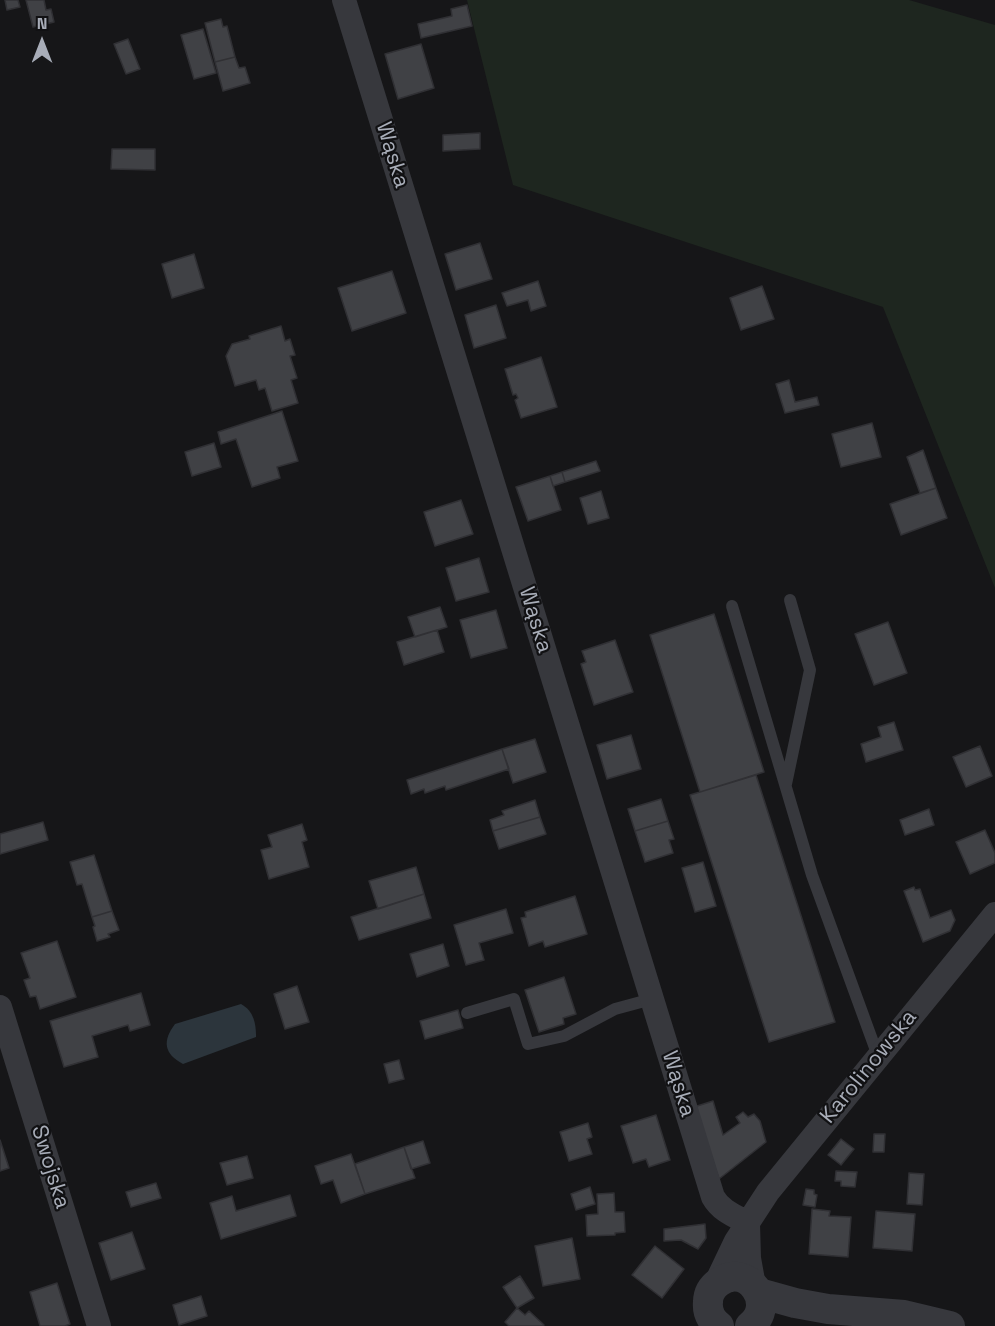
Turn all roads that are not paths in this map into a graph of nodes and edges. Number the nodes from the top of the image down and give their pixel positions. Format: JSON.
{"nodes":[{"id":1,"x":344,"y":0,"type":"edge"},
{"id":2,"x":790,"y":600,"type":"dead end"},
{"id":3,"x":732,"y":606,"type":"dead end"},
{"id":4,"x":785,"y":785,"type":"junction"},
{"id":5,"x":995,"y":914,"type":"edge"},
{"id":6,"x":652,"y":999,"type":"junction"},
{"id":7,"x":0,"y":1007,"type":"edge"},
{"id":8,"x":467,"y":1013,"type":"dead end"},
{"id":9,"x":878,"y":1056,"type":"junction"},
{"id":10,"x":748,"y":1223,"type":"junction"},
{"id":11,"x":756,"y":1289,"type":"junction"},
{"id":12,"x":714,"y":1303,"type":"edge"},
{"id":13,"x":828,"y":1310,"type":"junction"},
{"id":14,"x":751,"y":1325,"type":"edge"},
{"id":15,"x":99,"y":1326,"type":"edge"},
{"id":16,"x":689,"y":1326,"type":"edge"},
{"id":17,"x":950,"y":1326,"type":"edge"}],
"edges":[{"from":1,"to":6,"type":"street","name":"Wąska"},
{"from":2,"to":4,"type":"lane"},
{"from":3,"to":4,"type":"lane"},
{"from":4,"to":9,"type":"lane"},
{"from":5,"to":9,"type":"street","name":"Karolinowska"},
{"from":6,"to":8,"type":"lane"},
{"from":6,"to":10,"type":"street","name":"Wąska"},
{"from":7,"to":15,"type":"street","name":"Swojska"},
{"from":9,"to":10,"type":"street","name":"Karolinowska"},
{"from":10,"to":11,"type":"street"},
{"from":10,"to":12,"type":"street","name":"Karolinowska"},
{"from":11,"to":12,"type":"street"},
{"from":11,"to":13,"type":"street"},
{"from":11,"to":14,"type":"street"},
{"from":12,"to":16,"type":"street","name":"Karolinowska"},
{"from":13,"to":14,"type":"street"},
{"from":13,"to":17,"type":"street"}]}
